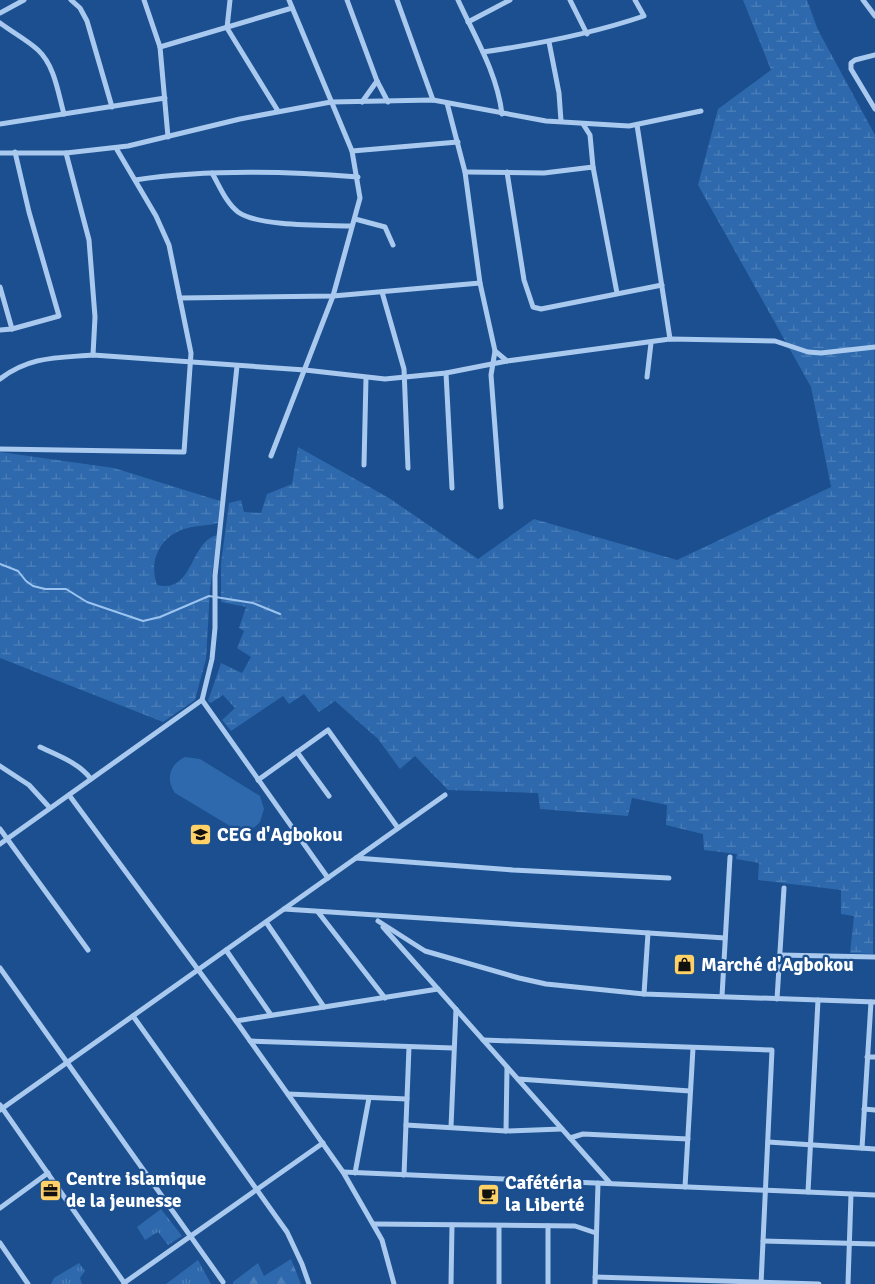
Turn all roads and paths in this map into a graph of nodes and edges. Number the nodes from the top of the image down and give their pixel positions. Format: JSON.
{"nodes":[{"id":1,"x":24,"y":0,"type":"edge"},
{"id":2,"x":71,"y":0,"type":"edge"},
{"id":3,"x":144,"y":0,"type":"edge"},
{"id":4,"x":230,"y":0,"type":"edge"},
{"id":5,"x":289,"y":0,"type":"edge"},
{"id":6,"x":347,"y":0,"type":"edge"},
{"id":7,"x":397,"y":0,"type":"edge"},
{"id":8,"x":458,"y":0,"type":"edge"},
{"id":9,"x":510,"y":0,"type":"edge"},
{"id":10,"x":570,"y":0,"type":"edge"},
{"id":11,"x":635,"y":0,"type":"edge"},
{"id":12,"x":863,"y":0,"type":"edge"},
{"id":13,"x":292,"y":8,"type":"junction"},
{"id":14,"x":0,"y":14,"type":"edge"},
{"id":15,"x":875,"y":16,"type":"edge"},
{"id":16,"x":468,"y":22,"type":"junction"},
{"id":17,"x":0,"y":23,"type":"edge"},
{"id":18,"x":227,"y":28,"type":"junction"},
{"id":19,"x":587,"y":34,"type":"junction"},
{"id":20,"x":549,"y":42,"type":"junction"},
{"id":21,"x":160,"y":47,"type":"junction"},
{"id":22,"x":483,"y":52,"type":"junction"},
{"id":23,"x":875,"y":55,"type":"edge"},
{"id":24,"x":377,"y":81,"type":"junction"},
{"id":25,"x":165,"y":98,"type":"junction"},
{"id":26,"x":433,"y":100,"type":"junction"},
{"id":27,"x":331,"y":102,"type":"junction"},
{"id":28,"x":362,"y":102,"type":"junction"},
{"id":29,"x":388,"y":102,"type":"junction"},
{"id":30,"x":447,"y":103,"type":"junction"},
{"id":31,"x":112,"y":107,"type":"junction"},
{"id":32,"x":875,"y":109,"type":"edge"},
{"id":33,"x":278,"y":111,"type":"junction"},
{"id":34,"x":701,"y":111,"type":"dead end"},
{"id":35,"x":64,"y":114,"type":"junction"},
{"id":36,"x":502,"y":114,"type":"junction"},
{"id":37,"x":561,"y":121,"type":"junction"},
{"id":38,"x":0,"y":124,"type":"edge"},
{"id":39,"x":583,"y":124,"type":"junction"},
{"id":40,"x":596,"y":125,"type":"junction"},
{"id":41,"x":636,"y":125,"type":"junction"},
{"id":42,"x":590,"y":135,"type":"junction"},
{"id":43,"x":168,"y":137,"type":"junction"},
{"id":44,"x":458,"y":142,"type":"junction"},
{"id":45,"x":116,"y":148,"type":"junction"},
{"id":46,"x":352,"y":151,"type":"junction"},
{"id":47,"x":0,"y":152,"type":"edge"},
{"id":48,"x":14,"y":152,"type":"junction"},
{"id":49,"x":66,"y":153,"type":"junction"},
{"id":50,"x":593,"y":167,"type":"junction"},
{"id":51,"x":466,"y":172,"type":"junction"},
{"id":52,"x":507,"y":172,"type":"junction"},
{"id":53,"x":212,"y":173,"type":"junction"},
{"id":54,"x":358,"y":177,"type":"junction"},
{"id":55,"x":135,"y":180,"type":"junction"},
{"id":56,"x":355,"y":219,"type":"junction"},
{"id":57,"x":352,"y":226,"type":"junction"},
{"id":58,"x":393,"y":245,"type":"dead end"},
{"id":59,"x":480,"y":283,"type":"junction"},
{"id":60,"x":662,"y":285,"type":"junction"},
{"id":61,"x":0,"y":287,"type":"edge"},
{"id":62,"x":382,"y":292,"type":"junction"},
{"id":63,"x":617,"y":293,"type":"junction"},
{"id":64,"x":333,"y":296,"type":"junction"},
{"id":65,"x":180,"y":298,"type":"junction"},
{"id":66,"x":12,"y":329,"type":"junction"},
{"id":67,"x":0,"y":330,"type":"edge"},
{"id":68,"x":670,"y":339,"type":"junction"},
{"id":69,"x":651,"y":342,"type":"junction"},
{"id":70,"x":875,"y":347,"type":"edge"},
{"id":71,"x":495,"y":351,"type":"junction"},
{"id":72,"x":93,"y":356,"type":"junction"},
{"id":73,"x":507,"y":361,"type":"junction"},
{"id":74,"x":191,"y":363,"type":"junction"},
{"id":75,"x":493,"y":364,"type":"junction"},
{"id":76,"x":237,"y":366,"type":"junction"},
{"id":77,"x":482,"y":368,"type":"junction"},
{"id":78,"x":305,"y":370,"type":"junction"},
{"id":79,"x":446,"y":373,"type":"junction"},
{"id":80,"x":491,"y":375,"type":"junction"},
{"id":81,"x":647,"y":377,"type":"dead end"},
{"id":82,"x":366,"y":378,"type":"junction"},
{"id":83,"x":0,"y":379,"type":"edge"},
{"id":84,"x":405,"y":379,"type":"junction"},
{"id":85,"x":0,"y":449,"type":"edge"},
{"id":86,"x":271,"y":456,"type":"dead end"},
{"id":87,"x":364,"y":465,"type":"dead end"},
{"id":88,"x":408,"y":468,"type":"dead end"},
{"id":89,"x":452,"y":488,"type":"dead end"},
{"id":90,"x":501,"y":508,"type":"dead end"},
{"id":91,"x":202,"y":700,"type":"junction"},
{"id":92,"x":40,"y":747,"type":"dead end"},
{"id":93,"x":297,"y":752,"type":"junction"},
{"id":94,"x":0,"y":766,"type":"edge"},
{"id":95,"x":91,"y":779,"type":"junction"},
{"id":96,"x":258,"y":780,"type":"junction"},
{"id":97,"x":70,"y":795,"type":"junction"},
{"id":98,"x":445,"y":795,"type":"dead end"},
{"id":99,"x":329,"y":796,"type":"dead end"},
{"id":100,"x":50,"y":808,"type":"junction"},
{"id":101,"x":0,"y":828,"type":"edge"},
{"id":102,"x":398,"y":828,"type":"junction"},
{"id":103,"x":7,"y":839,"type":"junction"},
{"id":104,"x":0,"y":844,"type":"edge"},
{"id":105,"x":730,"y":857,"type":"dead end"},
{"id":106,"x":356,"y":858,"type":"junction"},
{"id":107,"x":328,"y":878,"type":"junction"},
{"id":108,"x":669,"y":878,"type":"dead end"},
{"id":109,"x":784,"y":888,"type":"dead end"},
{"id":110,"x":284,"y":909,"type":"junction"},
{"id":111,"x":318,"y":912,"type":"junction"},
{"id":112,"x":373,"y":915,"type":"junction"},
{"id":113,"x":378,"y":921,"type":"junction"},
{"id":114,"x":266,"y":922,"type":"junction"},
{"id":115,"x":648,"y":933,"type":"junction"},
{"id":116,"x":725,"y":938,"type":"junction"},
{"id":117,"x":88,"y":950,"type":"dead end"},
{"id":118,"x":226,"y":950,"type":"junction"},
{"id":119,"x":780,"y":954,"type":"junction"},
{"id":120,"x":875,"y":957,"type":"edge"},
{"id":121,"x":0,"y":968,"type":"edge"},
{"id":122,"x":198,"y":970,"type":"junction"},
{"id":123,"x":438,"y":989,"type":"junction"},
{"id":124,"x":644,"y":994,"type":"junction"},
{"id":125,"x":722,"y":996,"type":"junction"},
{"id":126,"x":386,"y":998,"type":"junction"},
{"id":127,"x":777,"y":998,"type":"junction"},
{"id":128,"x":818,"y":1000,"type":"junction"},
{"id":129,"x":873,"y":1002,"type":"edge"},
{"id":130,"x":324,"y":1007,"type":"junction"},
{"id":131,"x":456,"y":1009,"type":"junction"},
{"id":132,"x":271,"y":1015,"type":"junction"},
{"id":133,"x":133,"y":1016,"type":"junction"},
{"id":134,"x":236,"y":1021,"type":"junction"},
{"id":135,"x":483,"y":1040,"type":"junction"},
{"id":136,"x":250,"y":1041,"type":"junction"},
{"id":137,"x":409,"y":1047,"type":"junction"},
{"id":138,"x":453,"y":1048,"type":"junction"},
{"id":139,"x":693,"y":1048,"type":"junction"},
{"id":140,"x":867,"y":1057,"type":"junction"},
{"id":141,"x":875,"y":1057,"type":"edge"},
{"id":142,"x":67,"y":1063,"type":"junction"},
{"id":143,"x":507,"y":1067,"type":"junction"},
{"id":144,"x":518,"y":1079,"type":"junction"},
{"id":145,"x":690,"y":1091,"type":"junction"},
{"id":146,"x":288,"y":1094,"type":"junction"},
{"id":147,"x":369,"y":1098,"type":"junction"},
{"id":148,"x":407,"y":1099,"type":"junction"},
{"id":149,"x":1,"y":1107,"type":"edge"},
{"id":150,"x":864,"y":1109,"type":"junction"},
{"id":151,"x":875,"y":1110,"type":"edge"},
{"id":152,"x":406,"y":1125,"type":"junction"},
{"id":153,"x":451,"y":1127,"type":"junction"},
{"id":154,"x":562,"y":1129,"type":"junction"},
{"id":155,"x":506,"y":1131,"type":"junction"},
{"id":156,"x":570,"y":1138,"type":"junction"},
{"id":157,"x":688,"y":1139,"type":"junction"},
{"id":158,"x":768,"y":1142,"type":"junction"},
{"id":159,"x":323,"y":1143,"type":"junction"},
{"id":160,"x":811,"y":1145,"type":"junction"},
{"id":161,"x":862,"y":1148,"type":"junction"},
{"id":162,"x":875,"y":1149,"type":"edge"},
{"id":163,"x":343,"y":1172,"type":"junction"},
{"id":164,"x":48,"y":1173,"type":"junction"},
{"id":165,"x":355,"y":1173,"type":"junction"},
{"id":166,"x":404,"y":1175,"type":"junction"},
{"id":167,"x":598,"y":1183,"type":"junction"},
{"id":168,"x":610,"y":1183,"type":"junction"},
{"id":169,"x":685,"y":1187,"type":"junction"},
{"id":170,"x":257,"y":1189,"type":"junction"},
{"id":171,"x":765,"y":1190,"type":"junction"},
{"id":172,"x":808,"y":1192,"type":"junction"},
{"id":173,"x":851,"y":1194,"type":"junction"},
{"id":174,"x":875,"y":1195,"type":"edge"},
{"id":175,"x":0,"y":1208,"type":"edge"},
{"id":176,"x":374,"y":1224,"type":"junction"},
{"id":177,"x":452,"y":1225,"type":"junction"},
{"id":178,"x":499,"y":1226,"type":"junction"},
{"id":179,"x":548,"y":1226,"type":"junction"},
{"id":180,"x":596,"y":1234,"type":"junction"},
{"id":181,"x":191,"y":1236,"type":"junction"},
{"id":182,"x":763,"y":1241,"type":"junction"},
{"id":183,"x":0,"y":1243,"type":"edge"},
{"id":184,"x":849,"y":1243,"type":"junction"},
{"id":185,"x":875,"y":1244,"type":"edge"},
{"id":186,"x":595,"y":1277,"type":"junction"},
{"id":187,"x":223,"y":1282,"type":"dead end"},
{"id":188,"x":761,"y":1283,"type":"edge"},
{"id":189,"x":28,"y":1284,"type":"edge"},
{"id":190,"x":124,"y":1284,"type":"edge"},
{"id":191,"x":309,"y":1284,"type":"edge"},
{"id":192,"x":394,"y":1284,"type":"edge"},
{"id":193,"x":451,"y":1284,"type":"edge"},
{"id":194,"x":499,"y":1284,"type":"edge"},
{"id":195,"x":548,"y":1284,"type":"edge"},
{"id":196,"x":595,"y":1284,"type":"edge"},
{"id":197,"x":819,"y":1284,"type":"edge"},
{"id":198,"x":848,"y":1284,"type":"edge"}],
"edges":[{"from":1,"to":14,"type":"street"},
{"from":2,"to":31,"type":"street"},
{"from":3,"to":21,"type":"street"},
{"from":4,"to":18,"type":"street"},
{"from":5,"to":13,"type":"street"},
{"from":6,"to":24,"type":"street"},
{"from":7,"to":26,"type":"street"},
{"from":8,"to":16,"type":"street"},
{"from":9,"to":16,"type":"street"},
{"from":10,"to":19,"type":"street"},
{"from":11,"to":19,"type":"street"},
{"from":12,"to":15,"type":"street"},
{"from":13,"to":18,"type":"street"},
{"from":13,"to":27,"type":"street"},
{"from":16,"to":22,"type":"street"},
{"from":17,"to":35,"type":"street"},
{"from":18,"to":21,"type":"street"},
{"from":18,"to":33,"type":"street"},
{"from":19,"to":20,"type":"street"},
{"from":20,"to":22,"type":"street"},
{"from":20,"to":37,"type":"street"},
{"from":21,"to":25,"type":"street"},
{"from":22,"to":36,"type":"street"},
{"from":23,"to":32,"type":"street"},
{"from":24,"to":28,"type":"street"},
{"from":24,"to":29,"type":"street"},
{"from":25,"to":31,"type":"street"},
{"from":25,"to":43,"type":"street"},
{"from":26,"to":29,"type":"street"},
{"from":26,"to":30,"type":"street"},
{"from":27,"to":28,"type":"street"},
{"from":27,"to":33,"type":"street"},
{"from":27,"to":46,"type":"street"},
{"from":28,"to":29,"type":"street"},
{"from":30,"to":36,"type":"street"},
{"from":30,"to":44,"type":"street"},
{"from":31,"to":35,"type":"street"},
{"from":33,"to":43,"type":"street"},
{"from":34,"to":41,"type":"street"},
{"from":35,"to":38,"type":"street"},
{"from":36,"to":37,"type":"street"},
{"from":37,"to":39,"type":"street"},
{"from":39,"to":40,"type":"street"},
{"from":39,"to":42,"type":"street"},
{"from":40,"to":41,"type":"street"},
{"from":40,"to":42,"type":"street"},
{"from":41,"to":60,"type":"street"},
{"from":42,"to":50,"type":"street"},
{"from":43,"to":45,"type":"street"},
{"from":44,"to":46,"type":"street"},
{"from":44,"to":51,"type":"street"},
{"from":45,"to":49,"type":"street"},
{"from":45,"to":55,"type":"street"},
{"from":46,"to":54,"type":"street"},
{"from":47,"to":48,"type":"street"},
{"from":48,"to":49,"type":"street"},
{"from":48,"to":66,"type":"street"},
{"from":49,"to":72,"type":"street"},
{"from":50,"to":52,"type":"street"},
{"from":50,"to":63,"type":"street"},
{"from":51,"to":52,"type":"street"},
{"from":51,"to":59,"type":"street"},
{"from":52,"to":63,"type":"street"},
{"from":53,"to":54,"type":"street"},
{"from":53,"to":55,"type":"street"},
{"from":53,"to":57,"type":"street"},
{"from":54,"to":56,"type":"street"},
{"from":55,"to":65,"type":"street"},
{"from":56,"to":57,"type":"street"},
{"from":56,"to":58,"type":"street"},
{"from":57,"to":64,"type":"street"},
{"from":59,"to":62,"type":"street"},
{"from":59,"to":71,"type":"street"},
{"from":60,"to":63,"type":"street"},
{"from":60,"to":68,"type":"street"},
{"from":61,"to":66,"type":"street"},
{"from":62,"to":64,"type":"street"},
{"from":62,"to":84,"type":"street"},
{"from":64,"to":65,"type":"street"},
{"from":64,"to":78,"type":"street"},
{"from":65,"to":74,"type":"street"},
{"from":66,"to":67,"type":"street"},
{"from":68,"to":69,"type":"street"},
{"from":68,"to":70,"type":"street"},
{"from":69,"to":73,"type":"street"},
{"from":69,"to":81,"type":"street"},
{"from":71,"to":73,"type":"street"},
{"from":71,"to":75,"type":"street"},
{"from":72,"to":74,"type":"street"},
{"from":72,"to":83,"type":"street"},
{"from":73,"to":75,"type":"street"},
{"from":74,"to":76,"type":"street"},
{"from":74,"to":85,"type":"street"},
{"from":75,"to":77,"type":"street"},
{"from":75,"to":80,"type":"street"},
{"from":76,"to":78,"type":"street"},
{"from":76,"to":91,"type":"street"},
{"from":77,"to":79,"type":"street"},
{"from":77,"to":80,"type":"street"},
{"from":78,"to":82,"type":"street"},
{"from":78,"to":86,"type":"street"},
{"from":79,"to":84,"type":"street"},
{"from":79,"to":89,"type":"street"},
{"from":80,"to":90,"type":"street"},
{"from":82,"to":84,"type":"street"},
{"from":82,"to":87,"type":"street"},
{"from":84,"to":88,"type":"street"},
{"from":91,"to":95,"type":"street"},
{"from":91,"to":96,"type":"street"},
{"from":92,"to":95,"type":"street"},
{"from":93,"to":96,"type":"street"},
{"from":93,"to":99,"type":"street"},
{"from":93,"to":102,"type":"street"},
{"from":94,"to":100,"type":"street"},
{"from":95,"to":97,"type":"street"},
{"from":96,"to":107,"type":"street"},
{"from":97,"to":100,"type":"street"},
{"from":97,"to":122,"type":"street"},
{"from":98,"to":102,"type":"street"},
{"from":100,"to":103,"type":"street"},
{"from":101,"to":103,"type":"street"},
{"from":102,"to":106,"type":"street"},
{"from":103,"to":104,"type":"street"},
{"from":103,"to":117,"type":"street"},
{"from":105,"to":116,"type":"street"},
{"from":106,"to":107,"type":"street"},
{"from":106,"to":108,"type":"street"},
{"from":107,"to":110,"type":"street"},
{"from":109,"to":119,"type":"street"},
{"from":110,"to":111,"type":"street"},
{"from":110,"to":114,"type":"street"},
{"from":111,"to":112,"type":"street"},
{"from":111,"to":126,"type":"street"},
{"from":112,"to":113,"type":"street"},
{"from":112,"to":115,"type":"street"},
{"from":113,"to":123,"type":"street"},
{"from":113,"to":124,"type":"street"},
{"from":114,"to":118,"type":"street"},
{"from":114,"to":130,"type":"street"},
{"from":115,"to":116,"type":"street"},
{"from":115,"to":124,"type":"street"},
{"from":116,"to":125,"type":"street"},
{"from":118,"to":122,"type":"street"},
{"from":118,"to":132,"type":"street"},
{"from":119,"to":120,"type":"street"},
{"from":119,"to":127,"type":"street"},
{"from":121,"to":142,"type":"street"},
{"from":122,"to":133,"type":"street"},
{"from":122,"to":134,"type":"street"},
{"from":123,"to":126,"type":"street"},
{"from":123,"to":131,"type":"street"},
{"from":124,"to":125,"type":"street"},
{"from":125,"to":127,"type":"street"},
{"from":126,"to":130,"type":"street"},
{"from":127,"to":128,"type":"street"},
{"from":128,"to":129,"type":"street"},
{"from":128,"to":160,"type":"street"},
{"from":129,"to":140,"type":"street"},
{"from":130,"to":132,"type":"street"},
{"from":131,"to":135,"type":"street"},
{"from":131,"to":138,"type":"street"},
{"from":132,"to":134,"type":"street"},
{"from":133,"to":142,"type":"street"},
{"from":133,"to":170,"type":"street"},
{"from":134,"to":136,"type":"street"},
{"from":135,"to":139,"type":"street"},
{"from":135,"to":143,"type":"street"},
{"from":136,"to":137,"type":"street"},
{"from":136,"to":146,"type":"street"},
{"from":137,"to":138,"type":"street"},
{"from":137,"to":148,"type":"street"},
{"from":138,"to":153,"type":"street"},
{"from":139,"to":145,"type":"street"},
{"from":139,"to":158,"type":"street"},
{"from":140,"to":141,"type":"street"},
{"from":140,"to":150,"type":"street"},
{"from":142,"to":149,"type":"street"},
{"from":142,"to":181,"type":"street"},
{"from":143,"to":144,"type":"street"},
{"from":143,"to":155,"type":"street"},
{"from":144,"to":145,"type":"street"},
{"from":144,"to":154,"type":"street"},
{"from":145,"to":157,"type":"street"},
{"from":146,"to":147,"type":"street"},
{"from":146,"to":159,"type":"street"},
{"from":147,"to":148,"type":"street"},
{"from":147,"to":165,"type":"street"},
{"from":148,"to":152,"type":"street"},
{"from":149,"to":164,"type":"street"},
{"from":150,"to":151,"type":"street"},
{"from":150,"to":161,"type":"street"},
{"from":152,"to":153,"type":"street"},
{"from":152,"to":166,"type":"street"},
{"from":153,"to":155,"type":"street"},
{"from":154,"to":155,"type":"street"},
{"from":154,"to":156,"type":"street"},
{"from":156,"to":157,"type":"street"},
{"from":156,"to":168,"type":"street"},
{"from":157,"to":169,"type":"street"},
{"from":158,"to":160,"type":"street"},
{"from":158,"to":171,"type":"street"},
{"from":159,"to":163,"type":"street"},
{"from":159,"to":170,"type":"street"},
{"from":160,"to":161,"type":"street"},
{"from":160,"to":172,"type":"street"},
{"from":161,"to":162,"type":"street"},
{"from":163,"to":165,"type":"street"},
{"from":163,"to":176,"type":"street"},
{"from":164,"to":175,"type":"street"},
{"from":164,"to":190,"type":"street"},
{"from":165,"to":166,"type":"street"},
{"from":166,"to":167,"type":"street"},
{"from":167,"to":168,"type":"street"},
{"from":167,"to":180,"type":"street"},
{"from":168,"to":169,"type":"street"},
{"from":169,"to":171,"type":"street"},
{"from":170,"to":181,"type":"street"},
{"from":170,"to":191,"type":"street"},
{"from":171,"to":172,"type":"street"},
{"from":171,"to":182,"type":"street"},
{"from":172,"to":173,"type":"street"},
{"from":173,"to":174,"type":"street"},
{"from":173,"to":184,"type":"street"},
{"from":176,"to":177,"type":"street"},
{"from":176,"to":192,"type":"street"},
{"from":177,"to":178,"type":"street"},
{"from":177,"to":193,"type":"street"},
{"from":178,"to":179,"type":"street"},
{"from":178,"to":194,"type":"street"},
{"from":179,"to":180,"type":"street"},
{"from":179,"to":195,"type":"street"},
{"from":180,"to":186,"type":"street"},
{"from":181,"to":187,"type":"street"},
{"from":181,"to":190,"type":"street"},
{"from":182,"to":184,"type":"street"},
{"from":182,"to":188,"type":"street"},
{"from":183,"to":189,"type":"street"},
{"from":184,"to":185,"type":"street"},
{"from":184,"to":198,"type":"street"},
{"from":186,"to":188,"type":"street"},
{"from":186,"to":196,"type":"street"},
{"from":188,"to":197,"type":"street"}]}
